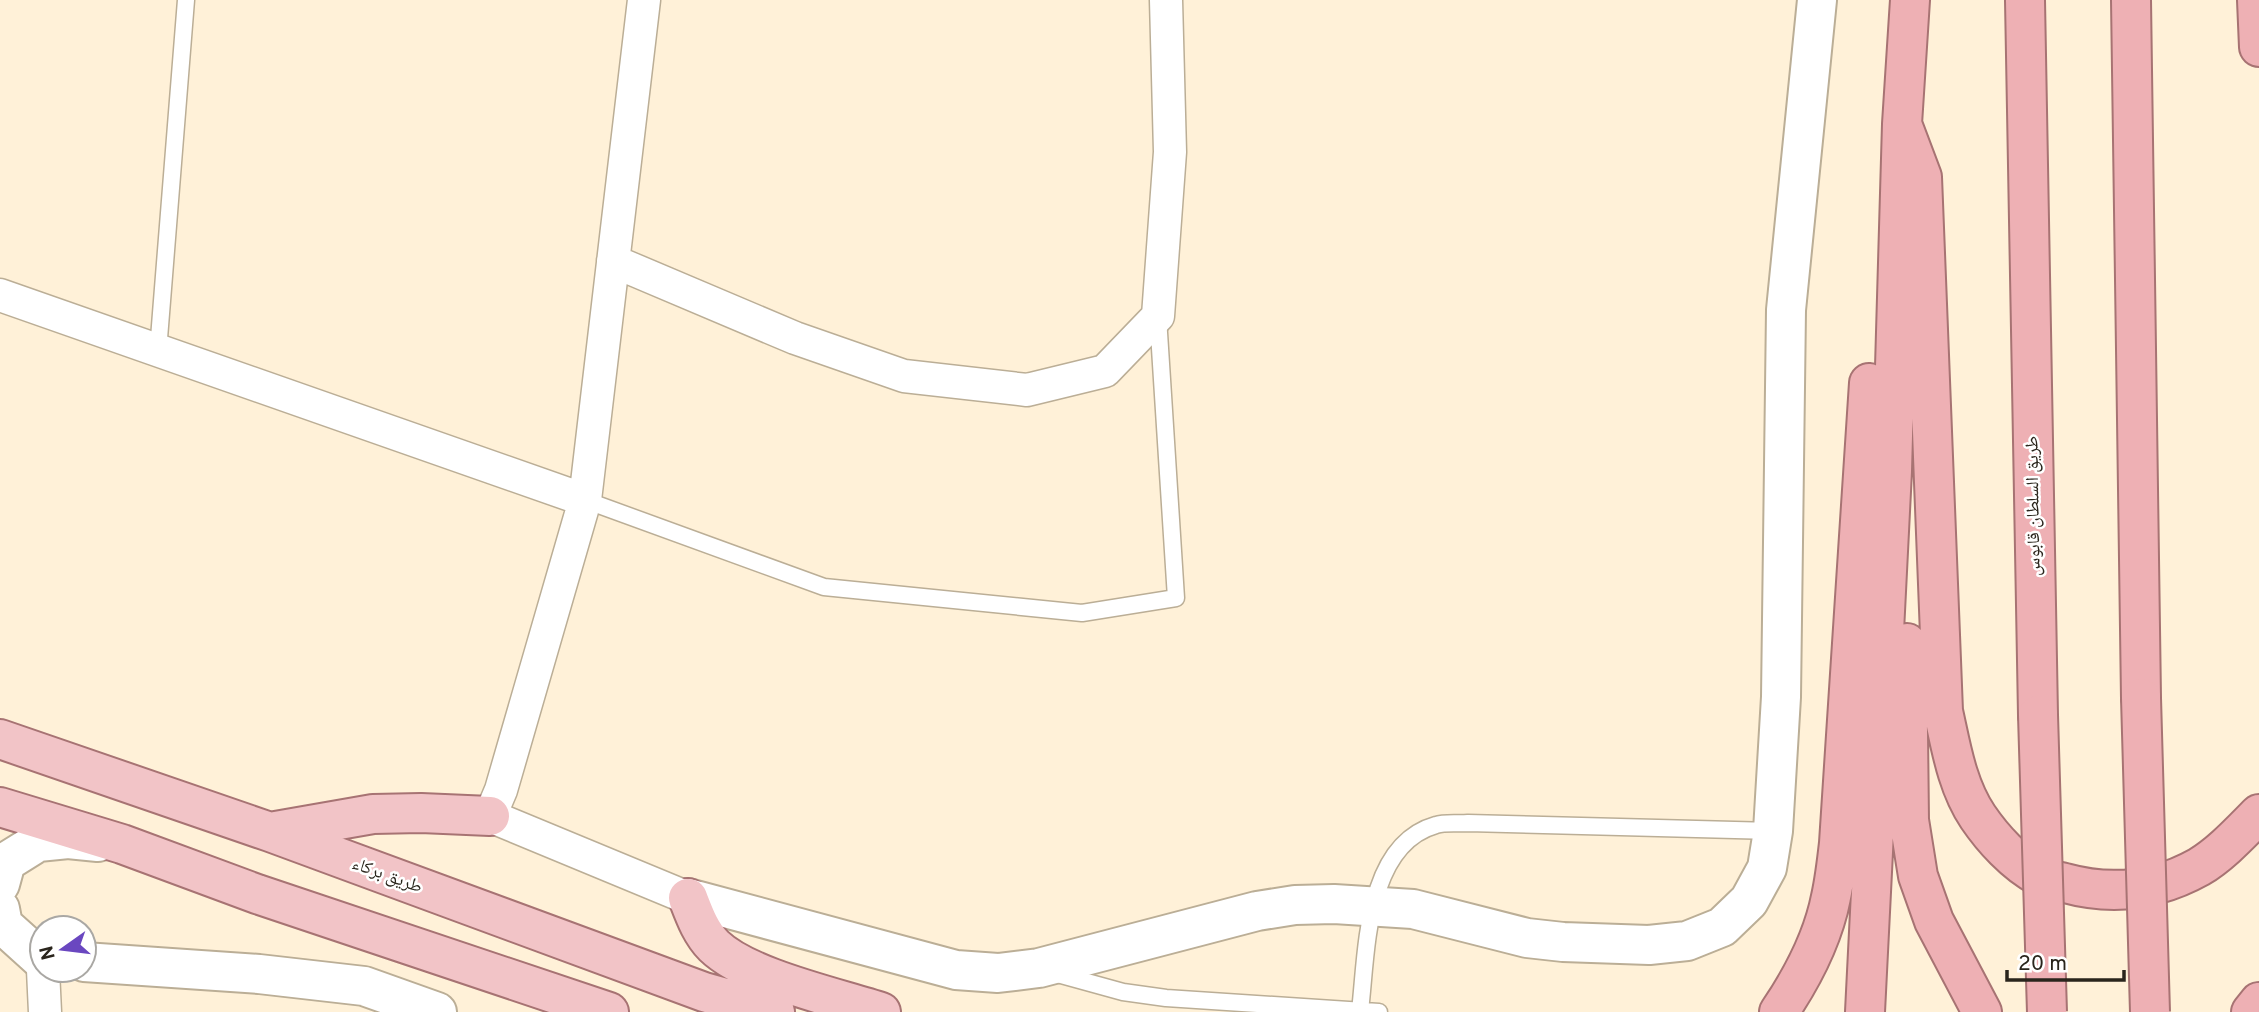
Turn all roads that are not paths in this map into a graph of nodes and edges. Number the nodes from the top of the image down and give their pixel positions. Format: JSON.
{"nodes":[{"id":1,"x":187,"y":0,"type":"edge"},
{"id":2,"x":644,"y":0,"type":"edge"},
{"id":3,"x":1166,"y":0,"type":"edge"},
{"id":4,"x":1817,"y":0,"type":"edge"},
{"id":5,"x":1910,"y":0,"type":"edge"},
{"id":6,"x":2025,"y":0,"type":"edge"},
{"id":7,"x":2131,"y":0,"type":"edge"},
{"id":8,"x":2257,"y":0,"type":"edge"},
{"id":9,"x":2259,"y":47,"type":"edge"},
{"id":10,"x":1902,"y":124,"type":"junction"},
{"id":11,"x":613,"y":261,"type":"junction"},
{"id":12,"x":0,"y":295,"type":"edge"},
{"id":13,"x":1158,"y":316,"type":"junction"},
{"id":14,"x":158,"y":351,"type":"junction"},
{"id":15,"x":1892,"y":471,"type":"junction"},
{"id":16,"x":585,"y":500,"type":"junction"},
{"id":17,"x":0,"y":739,"type":"edge"},
{"id":18,"x":0,"y":807,"type":"edge"},
{"id":19,"x":2259,"y":814,"type":"edge"},
{"id":20,"x":490,"y":816,"type":"junction"},
{"id":21,"x":1773,"y":831,"type":"junction"},
{"id":22,"x":270,"y":832,"type":"junction"},
{"id":23,"x":122,"y":844,"type":"junction"},
{"id":24,"x":0,"y":884,"type":"edge"},
{"id":25,"x":688,"y":898,"type":"junction"},
{"id":26,"x":1372,"y":906,"type":"junction"},
{"id":27,"x":0,"y":909,"type":"edge"},
{"id":28,"x":28,"y":948,"type":"edge"},
{"id":29,"x":0,"y":951,"type":"edge"},
{"id":30,"x":28,"y":958,"type":"edge"},
{"id":31,"x":98,"y":963,"type":"edge"},
{"id":32,"x":1039,"y":968,"type":"junction"},
{"id":33,"x":44,"y":984,"type":"edge"},
{"id":34,"x":2259,"y":1002,"type":"edge"},
{"id":35,"x":1360,"y":1011,"type":"edge"},
{"id":36,"x":45,"y":1012,"type":"edge"},
{"id":37,"x":437,"y":1012,"type":"edge"},
{"id":38,"x":609,"y":1012,"type":"edge"},
{"id":39,"x":775,"y":1012,"type":"edge"},
{"id":40,"x":881,"y":1012,"type":"edge"},
{"id":41,"x":1379,"y":1012,"type":"edge"},
{"id":42,"x":1779,"y":1012,"type":"edge"},
{"id":43,"x":1865,"y":1012,"type":"edge"},
{"id":44,"x":1982,"y":1012,"type":"edge"},
{"id":45,"x":2047,"y":1012,"type":"edge"},
{"id":46,"x":2150,"y":1012,"type":"edge"},
{"id":47,"x":2251,"y":1012,"type":"edge"}],
"edges":[{"from":1,"to":14,"type":"lane"},
{"from":2,"to":11,"type":"street"},
{"from":3,"to":13,"type":"street"},
{"from":4,"to":21,"type":"street"},
{"from":5,"to":10,"type":"highway"},
{"from":6,"to":45,"type":"highway","name":"طريق السلطان قابوس","bridge":true},
{"from":7,"to":46,"type":"highway","bridge":true},
{"from":8,"to":9,"type":"highway"},
{"from":10,"to":15,"type":"highway"},
{"from":10,"to":19,"type":"highway"},
{"from":10,"to":42,"type":"highway"},
{"from":11,"to":13,"type":"street"},
{"from":11,"to":16,"type":"street"},
{"from":12,"to":14,"type":"street"},
{"from":13,"to":16,"type":"lane"},
{"from":14,"to":16,"type":"street"},
{"from":15,"to":43,"type":"highway"},
{"from":15,"to":44,"type":"highway"},
{"from":16,"to":20,"type":"street"},
{"from":17,"to":22,"type":"main road","name":"طريق بركاء"},
{"from":18,"to":23,"type":"main road"},
{"from":20,"to":22,"type":"main road"},
{"from":20,"to":25,"type":"street"},
{"from":21,"to":26,"type":"lane"},
{"from":21,"to":26,"type":"street"},
{"from":22,"to":39,"type":"main road","name":"طريق بركاء"},
{"from":23,"to":24,"type":"street"},
{"from":23,"to":38,"type":"main road"},
{"from":25,"to":32,"type":"street"},
{"from":25,"to":40,"type":"main road"},
{"from":26,"to":32,"type":"street"},
{"from":26,"to":35,"type":"lane"},
{"from":27,"to":28,"type":"street"},
{"from":29,"to":30,"type":"street"},
{"from":31,"to":37,"type":"street"},
{"from":32,"to":35,"type":"lane"},
{"from":33,"to":36,"type":"street"},
{"from":34,"to":47,"type":"highway"},
{"from":35,"to":41,"type":"lane"}]}
